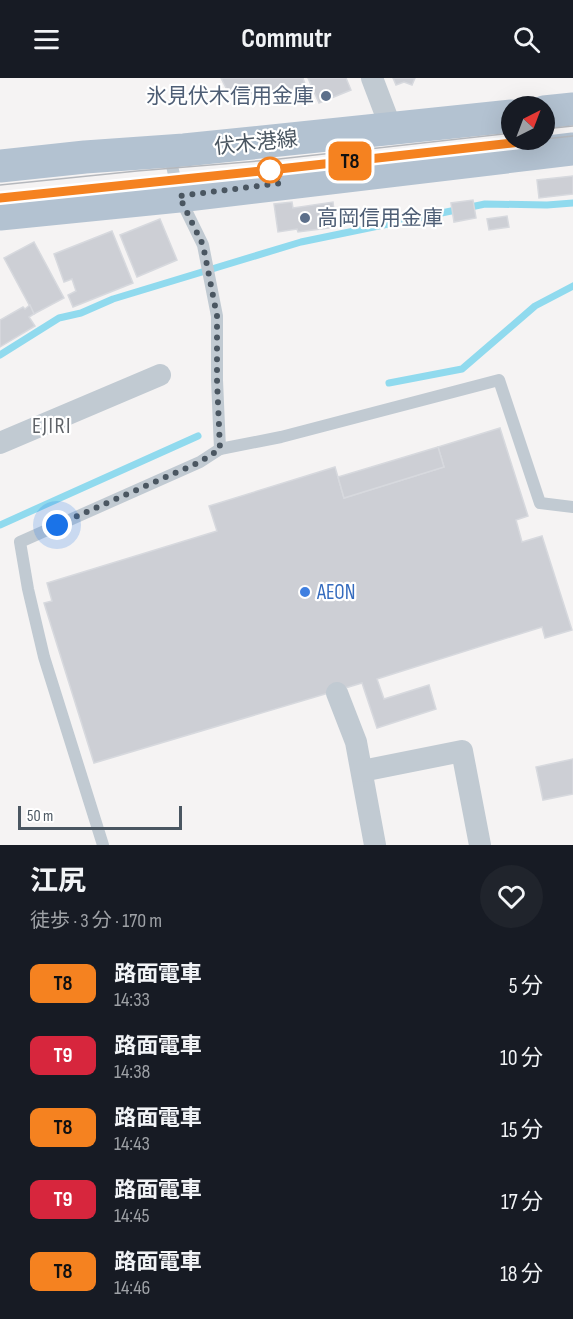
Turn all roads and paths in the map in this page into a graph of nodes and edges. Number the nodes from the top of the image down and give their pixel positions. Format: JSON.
{"nodes":[{"id":1,"x":372,"y":78,"type":"edge"},
{"id":2,"x":573,"y":109,"type":"edge"},
{"id":3,"x":555,"y":111,"type":"edge"},
{"id":4,"x":501,"y":117,"type":"edge"},
{"id":5,"x":391,"y":128,"type":"junction"},
{"id":6,"x":573,"y":148,"type":"edge"},
{"id":7,"x":169,"y":152,"type":"junction"},
{"id":8,"x":0,"y":166,"type":"edge"},
{"id":9,"x":179,"y":196,"type":"junction"},
{"id":10,"x":0,"y":214,"type":"edge"},
{"id":11,"x":160,"y":375,"type":"dead end"},
{"id":12,"x":0,"y":443,"type":"edge"},
{"id":13,"x":220,"y":449,"type":"junction"},
{"id":14,"x":573,"y":507,"type":"edge"},
{"id":15,"x":337,"y":693,"type":"dead end"},
{"id":16,"x":362,"y":771,"type":"junction"},
{"id":17,"x":103,"y":845,"type":"edge"},
{"id":18,"x":375,"y":845,"type":"edge"},
{"id":19,"x":480,"y":845,"type":"edge"}],
"edges":[{"from":1,"to":5,"type":"street"},
{"from":2,"to":3,"type":"main road"},
{"from":4,"to":5,"type":"main road","name":"伏木港線"},
{"from":5,"to":7,"type":"main road","name":"伏木港線"},
{"from":6,"to":9,"type":"main road","name":"伏木港線"},
{"from":7,"to":8,"type":"main road","name":"伏木港線"},
{"from":7,"to":9,"type":"lane"},
{"from":9,"to":10,"type":"main road","name":"伏木港線"},
{"from":9,"to":13,"type":"lane"},
{"from":11,"to":12,"type":"street"},
{"from":13,"to":14,"type":"lane"},
{"from":13,"to":17,"type":"lane"},
{"from":15,"to":16,"type":"street"},
{"from":16,"to":18,"type":"street"},
{"from":16,"to":19,"type":"street"}]}
